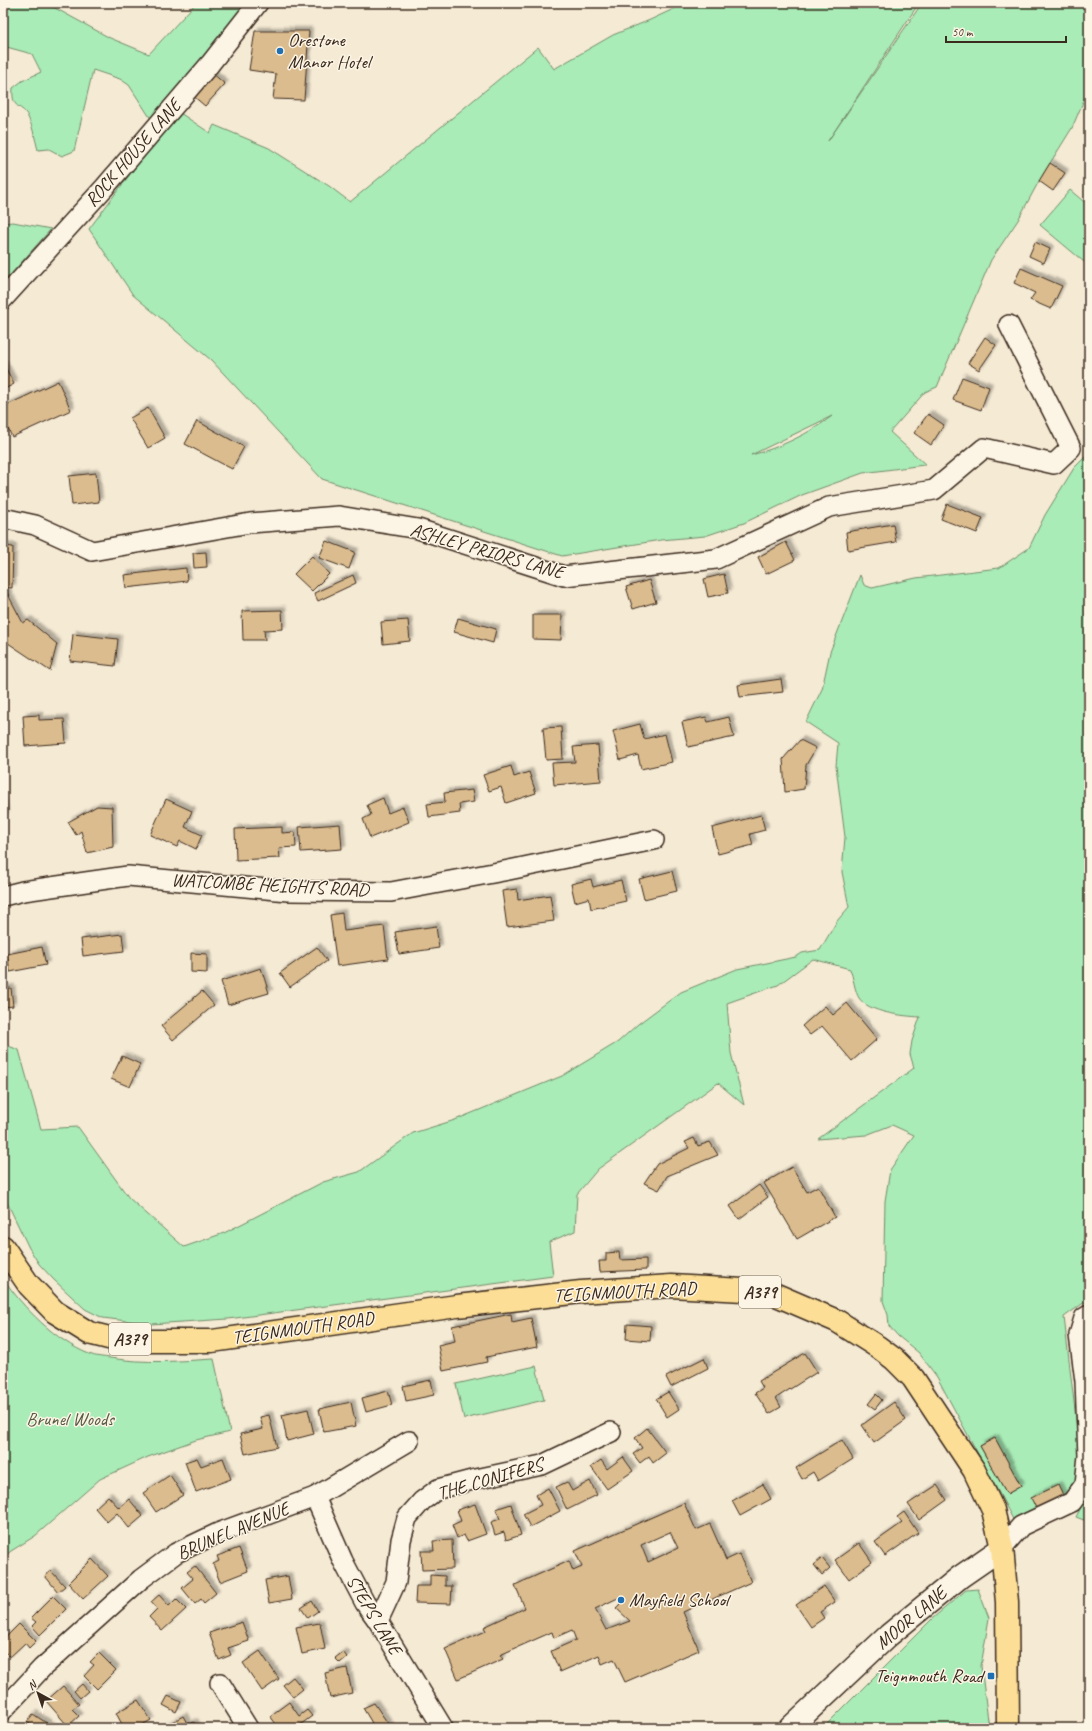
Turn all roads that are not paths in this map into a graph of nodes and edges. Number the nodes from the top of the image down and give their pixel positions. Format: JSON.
{"nodes":[{"id":1,"x":258,"y":3,"type":"edge"},
{"id":2,"x":3,"y":299,"type":"edge"},
{"id":3,"x":1009,"y":325,"type":"dead end"},
{"id":4,"x":3,"y":518,"type":"edge"},
{"id":5,"x":654,"y":840,"type":"dead end"},
{"id":6,"x":3,"y":896,"type":"edge"},
{"id":7,"x":3,"y":1247,"type":"edge"},
{"id":8,"x":1089,"y":1314,"type":"edge"},
{"id":9,"x":611,"y":1432,"type":"dead end"},
{"id":10,"x":409,"y":1441,"type":"dead end"},
{"id":11,"x":315,"y":1497,"type":"junction"},
{"id":12,"x":1002,"y":1548,"type":"junction"},
{"id":13,"x":378,"y":1621,"type":"junction"},
{"id":14,"x":220,"y":1684,"type":"dead end"},
{"id":15,"x":3,"y":1710,"type":"edge"},
{"id":16,"x":248,"y":1728,"type":"edge"},
{"id":17,"x":443,"y":1728,"type":"edge"},
{"id":18,"x":790,"y":1728,"type":"edge"},
{"id":19,"x":1008,"y":1728,"type":"edge"}],
"edges":[{"from":1,"to":2,"type":"street","name":"ROCK HOUSE LANE"},
{"from":3,"to":4,"type":"street","name":"ASHLEY PRIORS LANE"},
{"from":5,"to":6,"type":"street","name":"WATCOMBE HEIGHTS ROAD"},
{"from":7,"to":12,"type":"main road","name":"TEIGNMOUTH ROAD","number":"A379"},
{"from":8,"to":12,"type":"street"},
{"from":9,"to":13,"type":"street","name":"THE CONIFERS"},
{"from":10,"to":11,"type":"street","name":"BRUNEL AVENUE"},
{"from":11,"to":13,"type":"street","name":"STEPS LANE"},
{"from":11,"to":15,"type":"street","name":"BRUNEL AVENUE"},
{"from":12,"to":18,"type":"street","name":"MOOR LANE"},
{"from":12,"to":19,"type":"main road","name":"TEIGNMOUTH ROAD","number":"A379"},
{"from":13,"to":17,"type":"street","name":"STEPS LANE"},
{"from":14,"to":16,"type":"street"}]}
